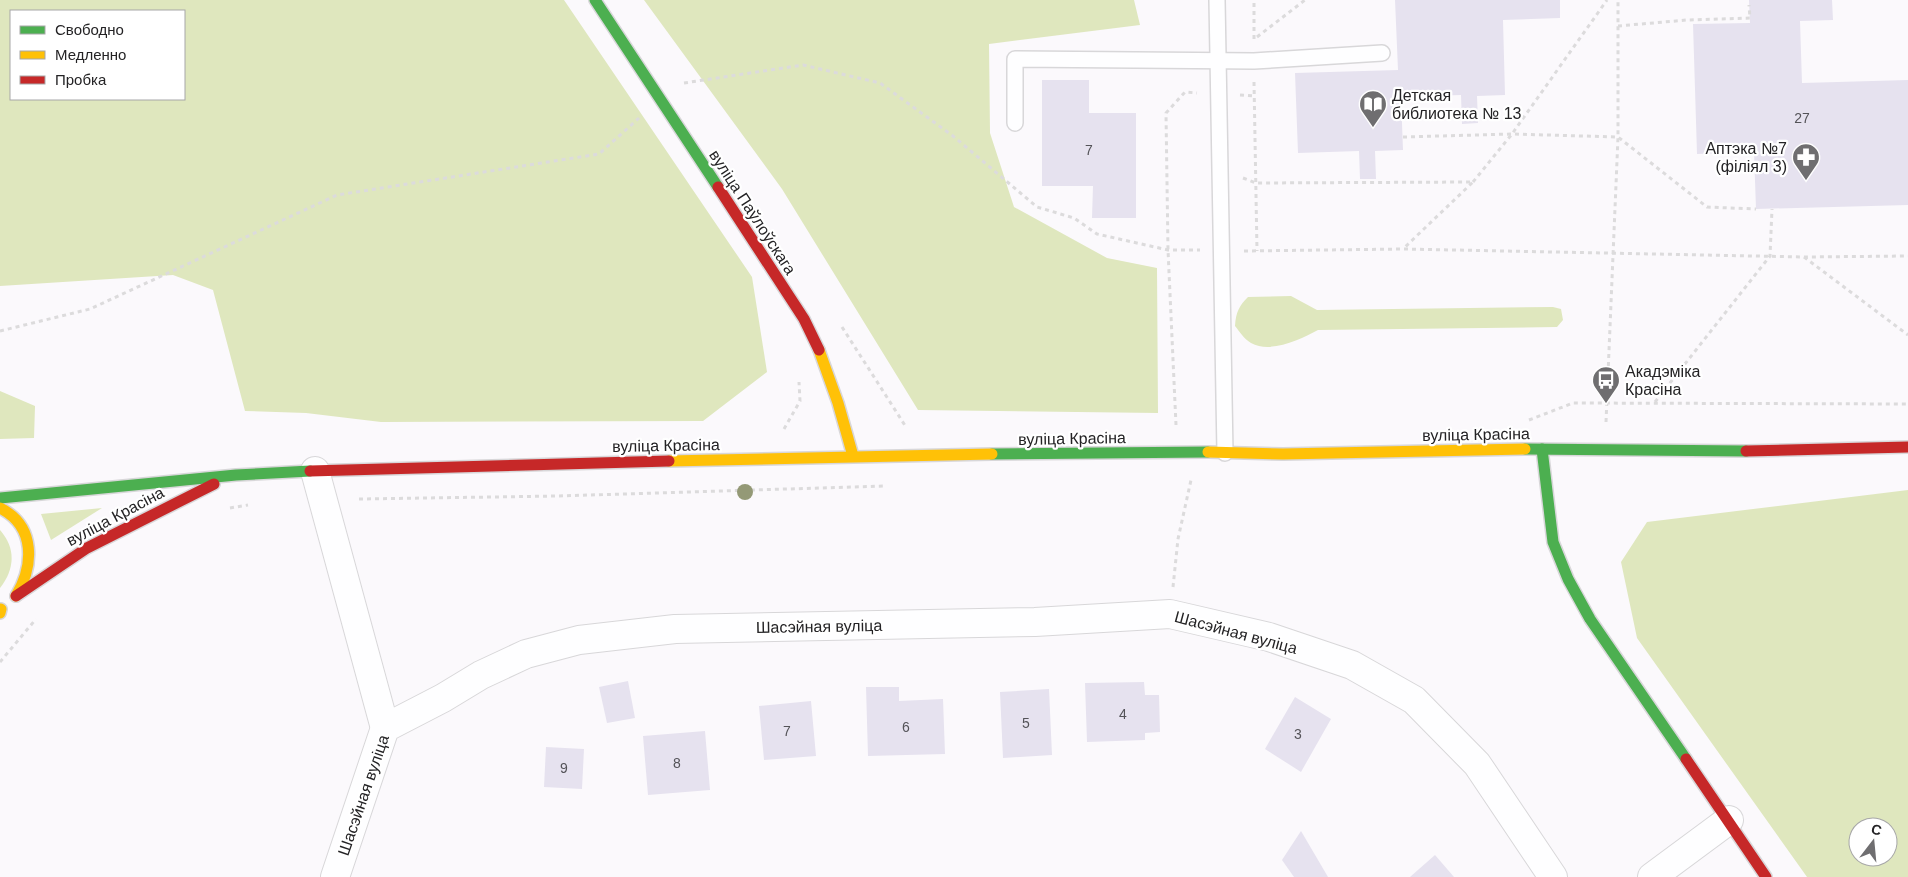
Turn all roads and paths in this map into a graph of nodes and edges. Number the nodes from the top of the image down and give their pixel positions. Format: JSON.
{"nodes":[{"id":1,"x":595,"y":0,"type":"edge"},
{"id":2,"x":1217,"y":0,"type":"edge"},
{"id":3,"x":1254,"y":0,"type":"edge"},
{"id":4,"x":1305,"y":0,"type":"edge"},
{"id":5,"x":1607,"y":0,"type":"edge"},
{"id":6,"x":1618,"y":0,"type":"edge"},
{"id":7,"x":1749,"y":5,"type":"dead end"},
{"id":8,"x":1618,"y":26,"type":"junction"},
{"id":9,"x":1254,"y":40,"type":"junction"},
{"id":10,"x":1382,"y":53,"type":"dead end"},
{"id":11,"x":1218,"y":60,"type":"junction"},
{"id":12,"x":1254,"y":61,"type":"junction"},
{"id":13,"x":679,"y":76,"type":"dead end"},
{"id":14,"x":684,"y":84,"type":"junction"},
{"id":15,"x":1218,"y":94,"type":"junction"},
{"id":16,"x":1255,"y":96,"type":"junction"},
{"id":17,"x":660,"y":100,"type":"junction"},
{"id":18,"x":1015,"y":123,"type":"dead end"},
{"id":19,"x":1512,"y":134,"type":"junction"},
{"id":20,"x":1618,"y":136,"type":"junction"},
{"id":21,"x":1402,"y":137,"type":"dead end"},
{"id":22,"x":1218,"y":170,"type":"junction"},
{"id":23,"x":1473,"y":182,"type":"junction"},
{"id":24,"x":1256,"y":183,"type":"junction"},
{"id":25,"x":1756,"y":209,"type":"dead end"},
{"id":26,"x":1772,"y":209,"type":"dead end"},
{"id":27,"x":1404,"y":249,"type":"junction"},
{"id":28,"x":1168,"y":250,"type":"junction"},
{"id":29,"x":1220,"y":251,"type":"junction"},
{"id":30,"x":1257,"y":252,"type":"junction"},
{"id":31,"x":1613,"y":254,"type":"junction"},
{"id":32,"x":1770,"y":256,"type":"junction"},
{"id":33,"x":1908,"y":256,"type":"edge"},
{"id":34,"x":1804,"y":257,"type":"junction"},
{"id":35,"x":0,"y":330,"type":"edge"},
{"id":36,"x":1908,"y":335,"type":"edge"},
{"id":37,"x":1655,"y":402,"type":"junction"},
{"id":38,"x":1606,"y":404,"type":"junction"},
{"id":39,"x":1908,"y":404,"type":"edge"},
{"id":40,"x":1526,"y":421,"type":"dead end"},
{"id":41,"x":1176,"y":430,"type":"dead end"},
{"id":42,"x":1908,"y":448,"type":"edge"},
{"id":43,"x":1542,"y":449,"type":"junction"},
{"id":44,"x":1225,"y":453,"type":"junction"},
{"id":45,"x":853,"y":456,"type":"junction"},
{"id":46,"x":315,"y":471,"type":"junction"},
{"id":47,"x":236,"y":475,"type":"junction"},
{"id":48,"x":1181,"y":479,"type":"dead end"},
{"id":49,"x":891,"y":486,"type":"dead end"},
{"id":50,"x":0,"y":498,"type":"edge"},
{"id":51,"x":323,"y":500,"type":"junction"},
{"id":52,"x":256,"y":504,"type":"dead end"},
{"id":53,"x":0,"y":508,"type":"edge"},
{"id":54,"x":229,"y":508,"type":"dead end"},
{"id":55,"x":16,"y":596,"type":"junction"},
{"id":56,"x":0,"y":611,"type":"edge"},
{"id":57,"x":42,"y":613,"type":"dead end"},
{"id":58,"x":1170,"y":614,"type":"junction"},
{"id":59,"x":0,"y":662,"type":"edge"},
{"id":60,"x":385,"y":728,"type":"junction"},
{"id":61,"x":1729,"y":820,"type":"junction"},
{"id":62,"x":335,"y":877,"type":"edge"},
{"id":63,"x":1553,"y":877,"type":"edge"},
{"id":64,"x":1652,"y":877,"type":"edge"},
{"id":65,"x":1766,"y":877,"type":"edge"}],
"edges":[{"from":1,"to":17,"type":"street","name":"вуліца Паўлоўскага"},
{"from":2,"to":11,"type":"lane"},
{"from":3,"to":9,"type":"path"},
{"from":4,"to":9,"type":"path"},
{"from":5,"to":19,"type":"path"},
{"from":6,"to":8,"type":"path"},
{"from":7,"to":8,"type":"path"},
{"from":8,"to":20,"type":"path"},
{"from":9,"to":12,"type":"path"},
{"from":10,"to":12,"type":"lane"},
{"from":11,"to":12,"type":"lane"},
{"from":11,"to":15,"type":"lane"},
{"from":11,"to":18,"type":"lane"},
{"from":12,"to":16,"type":"path"},
{"from":13,"to":14,"type":"path"},
{"from":14,"to":17,"type":"path"},
{"from":14,"to":28,"type":"path"},
{"from":15,"to":16,"type":"path"},
{"from":15,"to":22,"type":"lane"},
{"from":15,"to":28,"type":"path"},
{"from":16,"to":24,"type":"path"},
{"from":17,"to":35,"type":"path"},
{"from":17,"to":45,"type":"street","name":"вуліца Паўлоўскага"},
{"from":19,"to":20,"type":"path"},
{"from":19,"to":21,"type":"path"},
{"from":19,"to":23,"type":"path"},
{"from":20,"to":25,"type":"path"},
{"from":20,"to":31,"type":"path"},
{"from":22,"to":24,"type":"path"},
{"from":22,"to":29,"type":"lane"},
{"from":23,"to":24,"type":"path"},
{"from":23,"to":27,"type":"path"},
{"from":24,"to":30,"type":"path"},
{"from":26,"to":32,"type":"path"},
{"from":27,"to":30,"type":"path"},
{"from":27,"to":31,"type":"path"},
{"from":28,"to":29,"type":"path"},
{"from":28,"to":41,"type":"path"},
{"from":29,"to":30,"type":"path"},
{"from":29,"to":44,"type":"lane"},
{"from":31,"to":32,"type":"path"},
{"from":31,"to":38,"type":"path"},
{"from":32,"to":34,"type":"path"},
{"from":32,"to":37,"type":"path"},
{"from":33,"to":34,"type":"path"},
{"from":34,"to":36,"type":"path"},
{"from":37,"to":38,"type":"path"},
{"from":37,"to":39,"type":"path"},
{"from":38,"to":40,"type":"path"},
{"from":42,"to":43,"type":"street","name":"вуліца Красіна"},
{"from":43,"to":44,"type":"street","name":"вуліца Красіна"},
{"from":43,"to":61,"type":"street"},
{"from":44,"to":45,"type":"street","name":"вуліца Красіна"},
{"from":45,"to":46,"type":"street","name":"вуліца Красіна"},
{"from":46,"to":47,"type":"street","name":"вуліца Красіна"},
{"from":46,"to":51,"type":"street"},
{"from":47,"to":50,"type":"street","name":"вуліца Красіна"},
{"from":47,"to":55,"type":"street","name":"вуліца Красіна"},
{"from":48,"to":58,"type":"path"},
{"from":49,"to":51,"type":"path"},
{"from":51,"to":60,"type":"street"},
{"from":52,"to":54,"type":"path"},
{"from":53,"to":55,"type":"street"},
{"from":55,"to":56,"type":"street","name":"вуліца Красіна"},
{"from":57,"to":59,"type":"path"},
{"from":58,"to":60,"type":"street","name":"Шасэйная вуліца"},
{"from":58,"to":63,"type":"street","name":"Шасэйная вуліца"},
{"from":60,"to":62,"type":"street","name":"Шасэйная вуліца"},
{"from":61,"to":64,"type":"street"},
{"from":61,"to":65,"type":"street"}]}
